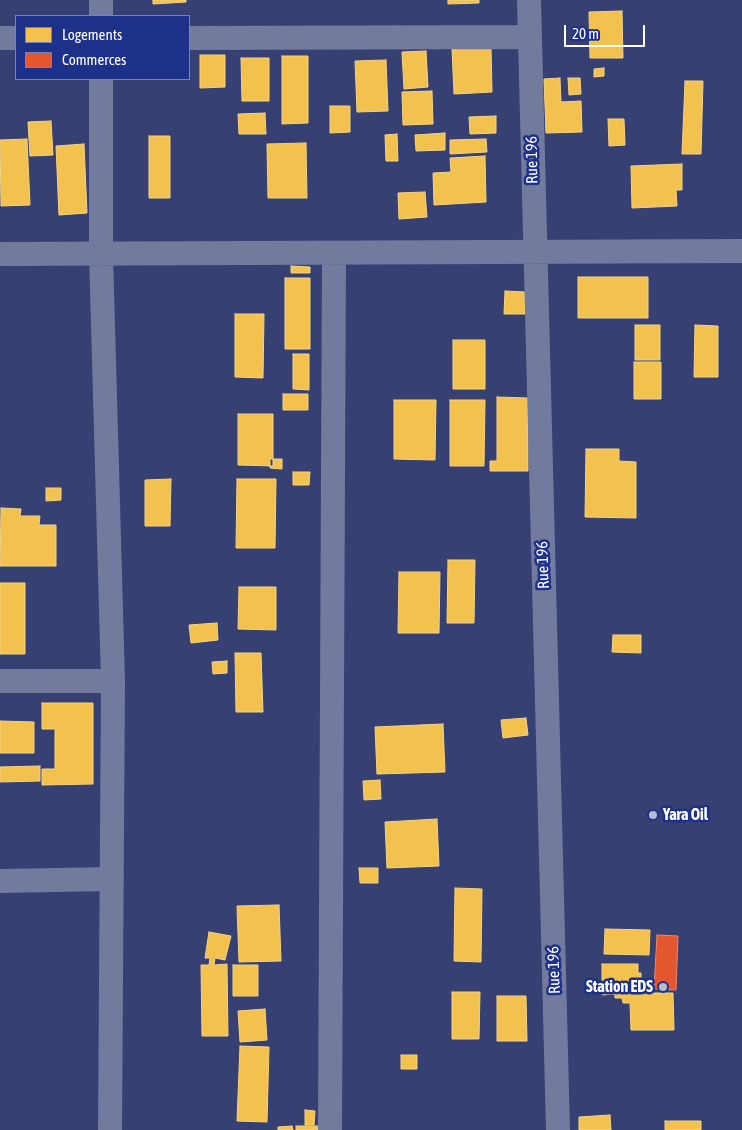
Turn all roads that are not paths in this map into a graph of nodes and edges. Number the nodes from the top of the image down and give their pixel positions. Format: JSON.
{"nodes":[{"id":1,"x":101,"y":0,"type":"edge"},
{"id":2,"x":529,"y":0,"type":"edge"},
{"id":3,"x":101,"y":15,"type":"edge"},
{"id":4,"x":530,"y":36,"type":"junction"},
{"id":5,"x":0,"y":38,"type":"edge"},
{"id":6,"x":15,"y":38,"type":"edge"},
{"id":7,"x":190,"y":38,"type":"edge"},
{"id":8,"x":101,"y":80,"type":"edge"},
{"id":9,"x":534,"y":252,"type":"junction"},
{"id":10,"x":742,"y":252,"type":"edge"},
{"id":11,"x":0,"y":254,"type":"edge"},
{"id":12,"x":101,"y":254,"type":"junction"},
{"id":13,"x":334,"y":254,"type":"junction"},
{"id":14,"x":0,"y":680,"type":"edge"},
{"id":15,"x":113,"y":681,"type":"junction"},
{"id":16,"x":112,"y":879,"type":"junction"},
{"id":17,"x":0,"y":881,"type":"edge"},
{"id":18,"x":110,"y":1130,"type":"edge"},
{"id":19,"x":330,"y":1130,"type":"edge"},
{"id":20,"x":558,"y":1130,"type":"edge"}],
"edges":[{"from":1,"to":3,"type":"street"},
{"from":2,"to":4,"type":"street","name":"Rue 196"},
{"from":4,"to":7,"type":"street"},
{"from":4,"to":9,"type":"street","name":"Rue 196"},
{"from":5,"to":6,"type":"street"},
{"from":8,"to":12,"type":"street"},
{"from":9,"to":10,"type":"street"},
{"from":9,"to":13,"type":"street"},
{"from":9,"to":20,"type":"street","name":"Rue 196"},
{"from":11,"to":12,"type":"street"},
{"from":12,"to":13,"type":"street"},
{"from":12,"to":15,"type":"street"},
{"from":13,"to":19,"type":"street"},
{"from":14,"to":15,"type":"street"},
{"from":15,"to":16,"type":"street"},
{"from":16,"to":17,"type":"street"},
{"from":16,"to":18,"type":"street"}]}
